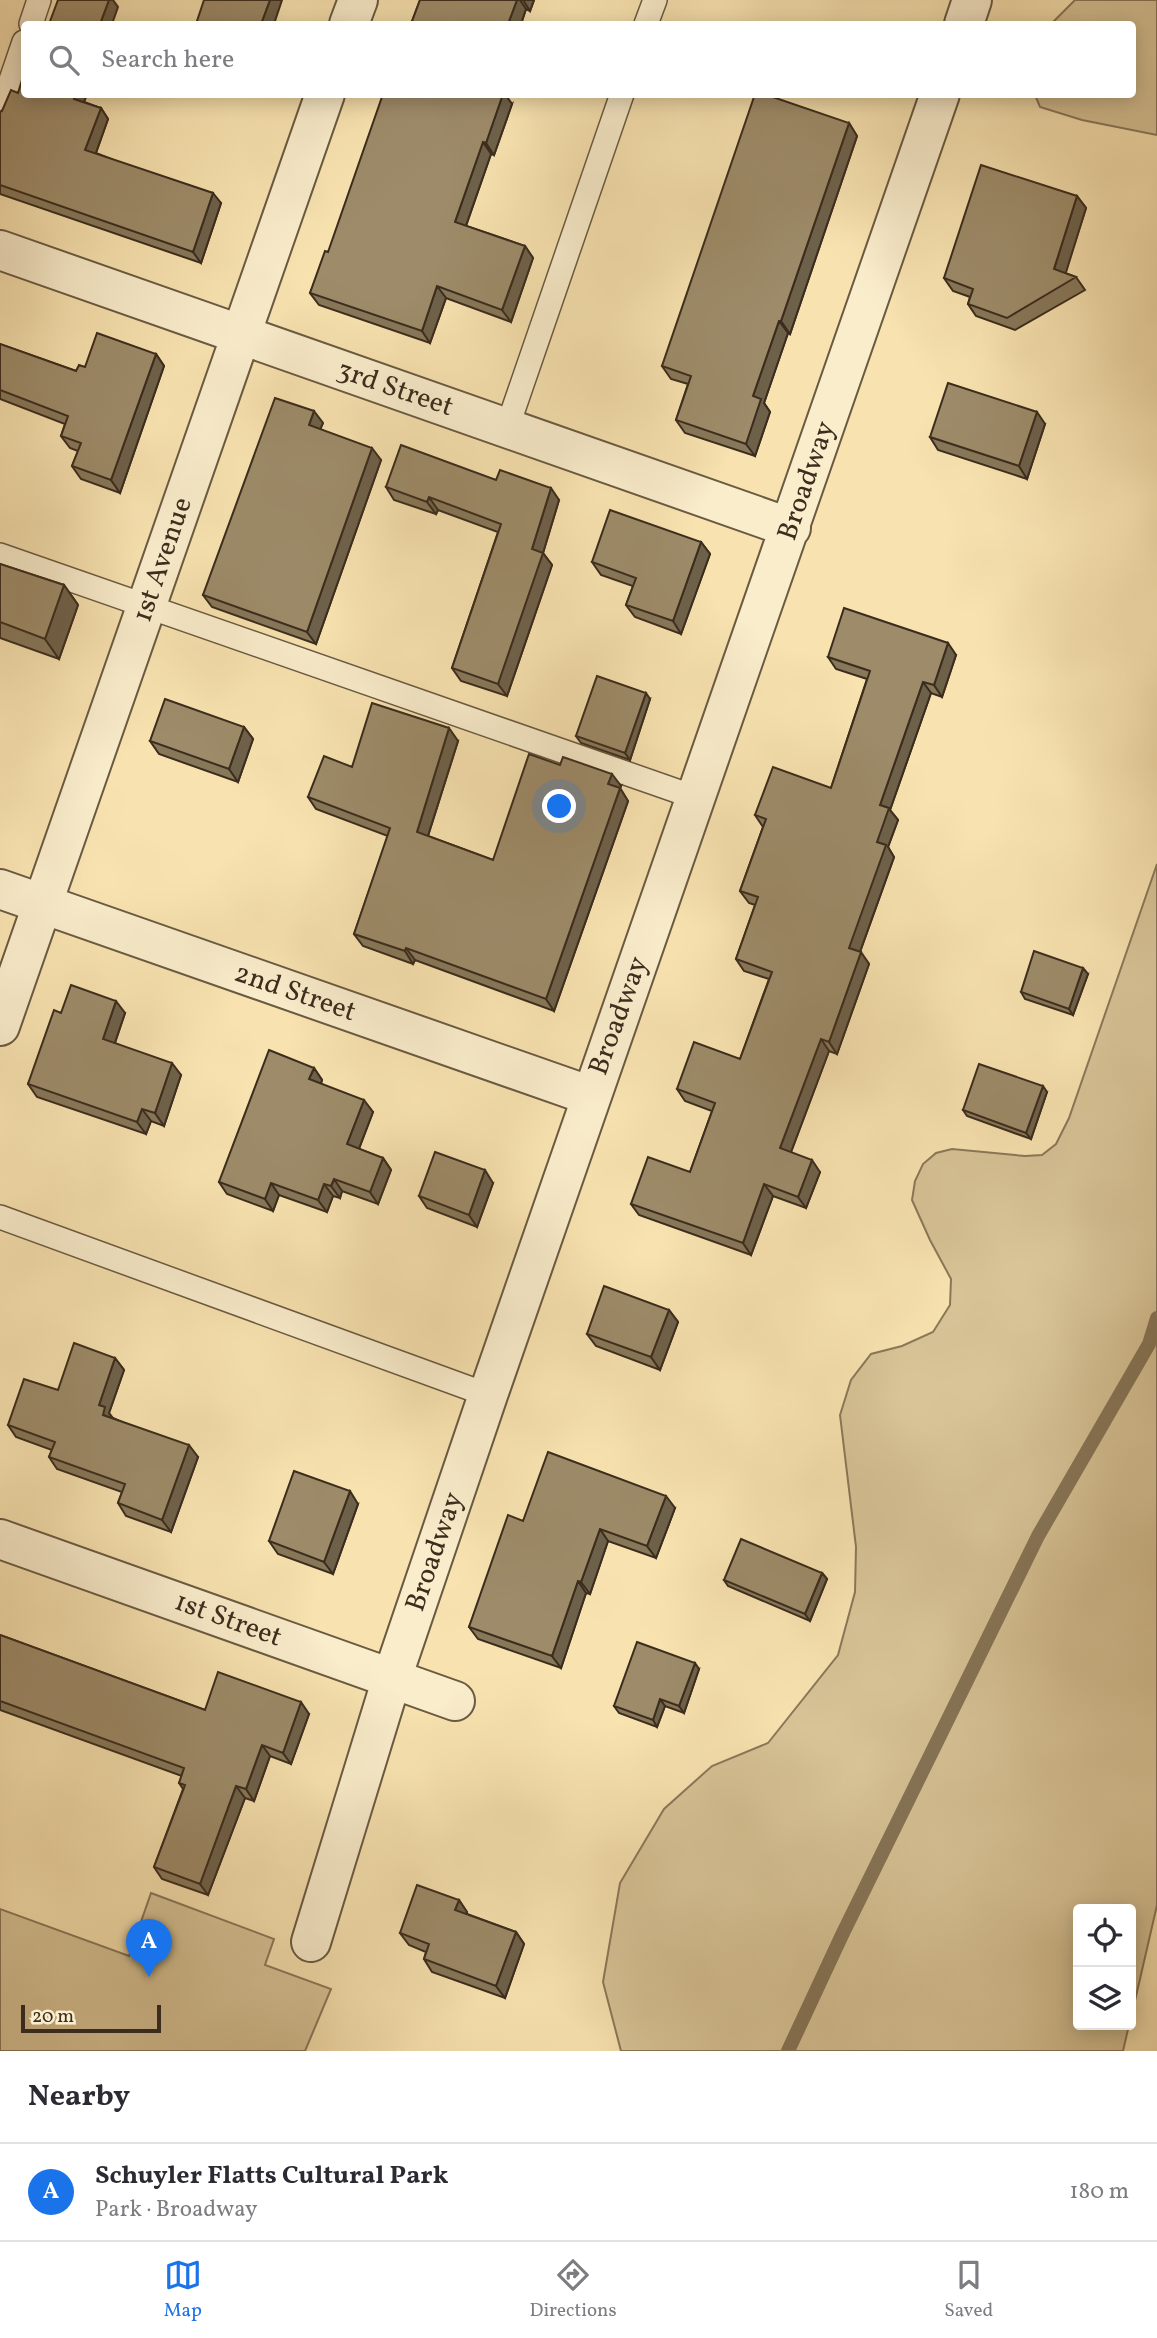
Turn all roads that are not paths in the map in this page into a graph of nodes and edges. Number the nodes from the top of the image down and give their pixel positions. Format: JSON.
{"nodes":[{"id":1,"x":39,"y":0,"type":"edge"},
{"id":2,"x":358,"y":0,"type":"edge"},
{"id":3,"x":654,"y":0,"type":"edge"},
{"id":4,"x":972,"y":0,"type":"edge"},
{"id":5,"x":32,"y":21,"type":"edge"},
{"id":6,"x":350,"y":21,"type":"edge"},
{"id":7,"x":647,"y":21,"type":"edge"},
{"id":8,"x":965,"y":21,"type":"edge"},
{"id":9,"x":21,"y":51,"type":"edge"},
{"id":10,"x":324,"y":98,"type":"edge"},
{"id":11,"x":621,"y":98,"type":"edge"},
{"id":12,"x":939,"y":98,"type":"edge"},
{"id":13,"x":0,"y":112,"type":"edge"},
{"id":14,"x":0,"y":250,"type":"edge"},
{"id":15,"x":242,"y":334,"type":"junction"},
{"id":16,"x":506,"y":428,"type":"junction"},
{"id":17,"x":791,"y":528,"type":"junction"},
{"id":18,"x":0,"y":555,"type":"edge"},
{"id":19,"x":147,"y":606,"type":"junction"},
{"id":20,"x":697,"y":798,"type":"junction"},
{"id":21,"x":0,"y":889,"type":"edge"},
{"id":22,"x":42,"y":904,"type":"junction"},
{"id":23,"x":0,"y":1026,"type":"edge"},
{"id":24,"x":591,"y":1096,"type":"junction"},
{"id":25,"x":0,"y":1217,"type":"edge"},
{"id":26,"x":488,"y":1395,"type":"junction"},
{"id":27,"x":0,"y":1539,"type":"edge"},
{"id":28,"x":392,"y":1678,"type":"junction"},
{"id":29,"x":455,"y":1701,"type":"dead end"},
{"id":30,"x":311,"y":1942,"type":"dead end"}],
"edges":[{"from":1,"to":5,"type":"lane"},
{"from":2,"to":6,"type":"street"},
{"from":3,"to":7,"type":"lane"},
{"from":4,"to":8,"type":"street"},
{"from":9,"to":13,"type":"lane"},
{"from":10,"to":15,"type":"street","name":"1st Avenue"},
{"from":11,"to":16,"type":"lane"},
{"from":12,"to":17,"type":"street","name":"Broadway"},
{"from":14,"to":15,"type":"street","name":"3rd Street"},
{"from":15,"to":16,"type":"street","name":"3rd Street"},
{"from":15,"to":19,"type":"street","name":"1st Avenue"},
{"from":16,"to":17,"type":"street","name":"3rd Street"},
{"from":17,"to":20,"type":"street","name":"Broadway"},
{"from":18,"to":19,"type":"lane"},
{"from":19,"to":20,"type":"lane"},
{"from":19,"to":22,"type":"street","name":"1st Avenue"},
{"from":20,"to":24,"type":"street","name":"Broadway"},
{"from":21,"to":22,"type":"street","name":"2nd Street"},
{"from":22,"to":23,"type":"street","name":"1st Avenue"},
{"from":22,"to":24,"type":"street","name":"2nd Street"},
{"from":24,"to":26,"type":"street","name":"Broadway"},
{"from":25,"to":26,"type":"lane"},
{"from":26,"to":28,"type":"street","name":"Broadway"},
{"from":27,"to":28,"type":"street","name":"1st Street"},
{"from":28,"to":29,"type":"street","name":"1st Street"},
{"from":28,"to":30,"type":"street","name":"Broadway"}]}
